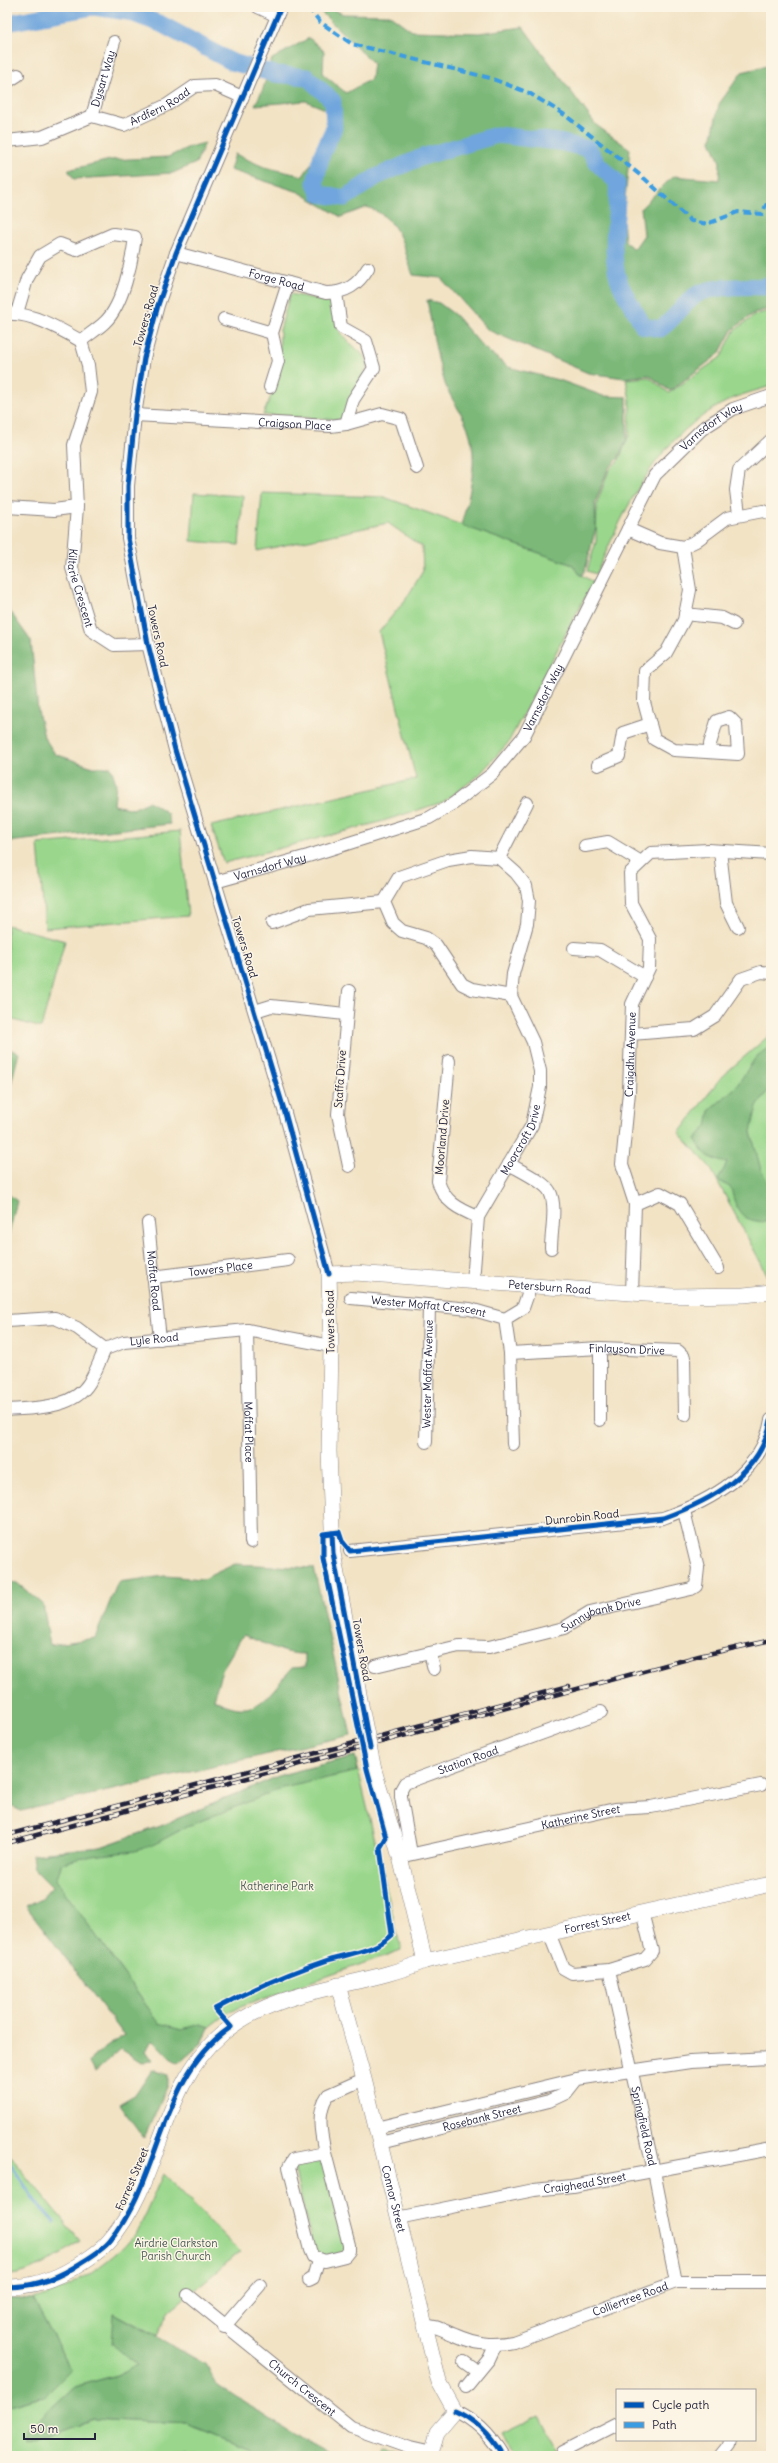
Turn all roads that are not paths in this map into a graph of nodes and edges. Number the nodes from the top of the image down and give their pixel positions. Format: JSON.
{"nodes":[{"id":1,"x":258,"y":7,"type":"edge"},
{"id":2,"x":279,"y":11,"type":"edge"},
{"id":3,"x":114,"y":42,"type":"dead end"},
{"id":4,"x":18,"y":75,"type":"dead end"},
{"id":5,"x":7,"y":82,"type":"edge"},
{"id":6,"x":242,"y":97,"type":"junction"},
{"id":7,"x":92,"y":116,"type":"junction"},
{"id":8,"x":7,"y":141,"type":"edge"},
{"id":9,"x":176,"y":253,"type":"junction"},
{"id":10,"x":368,"y":268,"type":"dead end"},
{"id":11,"x":288,"y":283,"type":"junction"},
{"id":12,"x":336,"y":293,"type":"junction"},
{"id":13,"x":12,"y":314,"type":"edge"},
{"id":14,"x":224,"y":319,"type":"dead end"},
{"id":15,"x":272,"y":333,"type":"junction"},
{"id":16,"x":81,"y":340,"type":"junction"},
{"id":17,"x":270,"y":387,"type":"dead end"},
{"id":18,"x":771,"y":396,"type":"edge"},
{"id":19,"x":135,"y":415,"type":"junction"},
{"id":20,"x":346,"y":424,"type":"junction"},
{"id":21,"x":771,"y":440,"type":"edge"},
{"id":22,"x":417,"y":468,"type":"dead end"},
{"id":23,"x":7,"y":507,"type":"edge"},
{"id":24,"x":77,"y":508,"type":"junction"},
{"id":25,"x":739,"y":514,"type":"junction"},
{"id":26,"x":771,"y":514,"type":"edge"},
{"id":27,"x":628,"y":529,"type":"junction"},
{"id":28,"x":683,"y":548,"type":"junction"},
{"id":29,"x":685,"y":614,"type":"junction"},
{"id":30,"x":734,"y":624,"type":"dead end"},
{"id":31,"x":148,"y":644,"type":"junction"},
{"id":32,"x":650,"y":724,"type":"junction"},
{"id":33,"x":710,"y":744,"type":"dead end"},
{"id":34,"x":598,"y":765,"type":"dead end"},
{"id":35,"x":527,"y":804,"type":"dead end"},
{"id":36,"x":585,"y":846,"type":"dead end"},
{"id":37,"x":720,"y":851,"type":"junction"},
{"id":38,"x":770,"y":854,"type":"edge"},
{"id":39,"x":499,"y":858,"type":"junction"},
{"id":40,"x":641,"y":862,"type":"junction"},
{"id":41,"x":215,"y":882,"type":"junction"},
{"id":42,"x":384,"y":902,"type":"junction"},
{"id":43,"x":272,"y":923,"type":"dead end"},
{"id":44,"x":738,"y":927,"type":"dead end"},
{"id":45,"x":574,"y":948,"type":"dead end"},
{"id":46,"x":771,"y":973,"type":"edge"},
{"id":47,"x":645,"y":977,"type":"junction"},
{"id":48,"x":349,"y":991,"type":"dead end"},
{"id":49,"x":511,"y":996,"type":"junction"},
{"id":50,"x":255,"y":1011,"type":"junction"},
{"id":51,"x":345,"y":1014,"type":"junction"},
{"id":52,"x":631,"y":1034,"type":"junction"},
{"id":53,"x":449,"y":1061,"type":"dead end"},
{"id":54,"x":508,"y":1164,"type":"junction"},
{"id":55,"x":349,"y":1166,"type":"dead end"},
{"id":56,"x":634,"y":1204,"type":"junction"},
{"id":57,"x":478,"y":1217,"type":"junction"},
{"id":58,"x":148,"y":1223,"type":"dead end"},
{"id":59,"x":550,"y":1248,"type":"dead end"},
{"id":60,"x":288,"y":1260,"type":"dead end"},
{"id":61,"x":718,"y":1268,"type":"dead end"},
{"id":62,"x":329,"y":1274,"type":"junction"},
{"id":63,"x":153,"y":1277,"type":"junction"},
{"id":64,"x":473,"y":1282,"type":"junction"},
{"id":65,"x":531,"y":1285,"type":"junction"},
{"id":66,"x":771,"y":1292,"type":"edge"},
{"id":67,"x":632,"y":1294,"type":"junction"},
{"id":68,"x":351,"y":1298,"type":"dead end"},
{"id":69,"x":429,"y":1306,"type":"junction"},
{"id":70,"x":505,"y":1319,"type":"junction"},
{"id":71,"x":7,"y":1321,"type":"edge"},
{"id":72,"x":247,"y":1330,"type":"junction"},
{"id":73,"x":160,"y":1339,"type":"junction"},
{"id":74,"x":331,"y":1346,"type":"junction"},
{"id":75,"x":600,"y":1348,"type":"junction"},
{"id":76,"x":105,"y":1349,"type":"junction"},
{"id":77,"x":510,"y":1353,"type":"junction"},
{"id":78,"x":7,"y":1410,"type":"edge"},
{"id":79,"x":685,"y":1415,"type":"dead end"},
{"id":80,"x":600,"y":1420,"type":"dead end"},
{"id":81,"x":771,"y":1420,"type":"edge"},
{"id":82,"x":426,"y":1442,"type":"dead end"},
{"id":83,"x":513,"y":1444,"type":"dead end"},
{"id":84,"x":684,"y":1511,"type":"junction"},
{"id":85,"x":255,"y":1536,"type":"dead end"},
{"id":86,"x":350,"y":1551,"type":"dead end"},
{"id":87,"x":430,"y":1653,"type":"junction"},
{"id":88,"x":375,"y":1666,"type":"dead end"},
{"id":89,"x":434,"y":1669,"type":"dead end"},
{"id":90,"x":601,"y":1712,"type":"dead end"},
{"id":91,"x":761,"y":1785,"type":"dead end"},
{"id":92,"x":406,"y":1856,"type":"junction"},
{"id":93,"x":771,"y":1884,"type":"edge"},
{"id":94,"x":642,"y":1912,"type":"junction"},
{"id":95,"x":549,"y":1933,"type":"junction"},
{"id":96,"x":425,"y":1961,"type":"junction"},
{"id":97,"x":609,"y":1970,"type":"junction"},
{"id":98,"x":338,"y":1985,"type":"junction"},
{"id":99,"x":771,"y":2058,"type":"edge"},
{"id":100,"x":631,"y":2073,"type":"junction"},
{"id":101,"x":364,"y":2079,"type":"junction"},
{"id":102,"x":577,"y":2079,"type":"junction"},
{"id":103,"x":376,"y":2128,"type":"junction"},
{"id":104,"x":380,"y":2143,"type":"junction"},
{"id":105,"x":771,"y":2149,"type":"edge"},
{"id":106,"x":325,"y":2152,"type":"junction"},
{"id":107,"x":654,"y":2171,"type":"junction"},
{"id":108,"x":398,"y":2218,"type":"junction"},
{"id":109,"x":318,"y":2261,"type":"junction"},
{"id":110,"x":309,"y":2280,"type":"dead end"},
{"id":111,"x":676,"y":2282,"type":"junction"},
{"id":112,"x":771,"y":2282,"type":"edge"},
{"id":113,"x":260,"y":2285,"type":"dead end"},
{"id":114,"x":7,"y":2287,"type":"edge"},
{"id":115,"x":188,"y":2295,"type":"dead end"},
{"id":116,"x":425,"y":2326,"type":"junction"},
{"id":117,"x":224,"y":2327,"type":"junction"},
{"id":118,"x":495,"y":2346,"type":"junction"},
{"id":119,"x":464,"y":2362,"type":"dead end"},
{"id":120,"x":478,"y":2372,"type":"junction"},
{"id":121,"x":466,"y":2387,"type":"dead end"},
{"id":122,"x":455,"y":2411,"type":"junction"},
{"id":123,"x":616,"y":2425,"type":"edge"},
{"id":124,"x":730,"y":2441,"type":"edge"},
{"id":125,"x":431,"y":2455,"type":"edge"},
{"id":126,"x":503,"y":2456,"type":"edge"},
{"id":127,"x":560,"y":2456,"type":"edge"},
{"id":128,"x":721,"y":2456,"type":"edge"}],
"edges":[{"from":1,"to":2,"type":"street"},
{"from":2,"to":6,"type":"street","name":"Towers Road"},
{"from":3,"to":7,"type":"street","name":"Dysart Way"},
{"from":4,"to":5,"type":"street"},
{"from":6,"to":7,"type":"street","name":"Ardfern Road"},
{"from":6,"to":9,"type":"street","name":"Towers Road"},
{"from":7,"to":8,"type":"street"},
{"from":9,"to":11,"type":"street","name":"Forge Road"},
{"from":9,"to":19,"type":"street","name":"Towers Road"},
{"from":10,"to":12,"type":"street","name":"Forge Road"},
{"from":11,"to":12,"type":"street","name":"Forge Road"},
{"from":11,"to":15,"type":"street"},
{"from":12,"to":20,"type":"street"},
{"from":13,"to":16,"type":"street"},
{"from":13,"to":16,"type":"street"},
{"from":14,"to":15,"type":"street"},
{"from":15,"to":17,"type":"street"},
{"from":16,"to":24,"type":"street","name":"Kiltarie Crescent"},
{"from":18,"to":27,"type":"street","name":"Varnsdorf Way"},
{"from":19,"to":20,"type":"street","name":"Craigson Place"},
{"from":19,"to":31,"type":"street","name":"Towers Road"},
{"from":20,"to":22,"type":"street","name":"Craigson Place"},
{"from":21,"to":25,"type":"street"},
{"from":23,"to":24,"type":"street"},
{"from":24,"to":31,"type":"street","name":"Kiltarie Crescent"},
{"from":25,"to":26,"type":"street"},
{"from":25,"to":28,"type":"street"},
{"from":27,"to":28,"type":"street"},
{"from":27,"to":41,"type":"street","name":"Varnsdorf Way"},
{"from":28,"to":29,"type":"street"},
{"from":29,"to":30,"type":"street"},
{"from":29,"to":32,"type":"street"},
{"from":31,"to":41,"type":"street","name":"Towers Road"},
{"from":32,"to":33,"type":"street"},
{"from":32,"to":34,"type":"street"},
{"from":35,"to":39,"type":"street"},
{"from":36,"to":40,"type":"street"},
{"from":37,"to":38,"type":"street","name":"Craigdhu Avenue"},
{"from":37,"to":40,"type":"street","name":"Craigdhu Avenue"},
{"from":37,"to":44,"type":"street"},
{"from":39,"to":42,"type":"street"},
{"from":39,"to":49,"type":"street"},
{"from":40,"to":47,"type":"street","name":"Craigdhu Avenue"},
{"from":41,"to":50,"type":"street","name":"Towers Road"},
{"from":42,"to":43,"type":"street"},
{"from":42,"to":49,"type":"street"},
{"from":45,"to":47,"type":"street"},
{"from":46,"to":52,"type":"street"},
{"from":47,"to":52,"type":"street","name":"Craigdhu Avenue"},
{"from":48,"to":51,"type":"street","name":"Staffa Drive"},
{"from":49,"to":54,"type":"street","name":"Moorcroft Drive"},
{"from":50,"to":51,"type":"street"},
{"from":50,"to":62,"type":"street","name":"Towers Road"},
{"from":51,"to":55,"type":"street","name":"Staffa Drive"},
{"from":52,"to":56,"type":"street","name":"Craigdhu Avenue"},
{"from":53,"to":57,"type":"street","name":"Moorland Drive"},
{"from":54,"to":57,"type":"street","name":"Moorcroft Drive"},
{"from":54,"to":59,"type":"street"},
{"from":56,"to":61,"type":"street"},
{"from":56,"to":67,"type":"street","name":"Craigdhu Avenue"},
{"from":57,"to":64,"type":"street","name":"Moorcroft Drive"},
{"from":58,"to":63,"type":"street","name":"Moffat Road"},
{"from":60,"to":63,"type":"street","name":"Towers Place"},
{"from":62,"to":64,"type":"main road","name":"Petersburn Road"},
{"from":62,"to":74,"type":"main road","name":"Towers Road"},
{"from":63,"to":73,"type":"street","name":"Moffat Road"},
{"from":64,"to":65,"type":"main road","name":"Petersburn Road"},
{"from":65,"to":67,"type":"main road","name":"Petersburn Road"},
{"from":65,"to":70,"type":"street"},
{"from":66,"to":67,"type":"main road","name":"Petersburn Road"},
{"from":68,"to":69,"type":"street","name":"Wester Moffat Crescent"},
{"from":69,"to":70,"type":"street","name":"Wester Moffat Crescent"},
{"from":69,"to":82,"type":"street","name":"Wester Moffat Avenue"},
{"from":70,"to":77,"type":"street"},
{"from":71,"to":76,"type":"street"},
{"from":72,"to":73,"type":"street","name":"Lyle Road"},
{"from":72,"to":74,"type":"street","name":"Lyle Road"},
{"from":72,"to":85,"type":"street","name":"Moffat Place"},
{"from":73,"to":76,"type":"street","name":"Lyle Road"},
{"from":74,"to":92,"type":"main road","name":"Towers Road","bridge":true},
{"from":75,"to":77,"type":"street","name":"Finlayson Drive"},
{"from":75,"to":79,"type":"street","name":"Finlayson Drive"},
{"from":75,"to":80,"type":"street"},
{"from":76,"to":78,"type":"street"},
{"from":77,"to":83,"type":"street"},
{"from":81,"to":84,"type":"street","name":"Dunrobin Road"},
{"from":84,"to":86,"type":"street","name":"Dunrobin Road"},
{"from":84,"to":87,"type":"street","name":"Sunnybank Drive"},
{"from":87,"to":88,"type":"street","name":"Sunnybank Drive"},
{"from":87,"to":89,"type":"street"},
{"from":90,"to":92,"type":"street","name":"Station Road"},
{"from":91,"to":92,"type":"street","name":"Katherine Street"},
{"from":92,"to":96,"type":"main road","name":"Towers Road"},
{"from":93,"to":94,"type":"main road","name":"Forrest Street"},
{"from":94,"to":95,"type":"main road","name":"Forrest Street"},
{"from":94,"to":97,"type":"street"},
{"from":95,"to":96,"type":"main road","name":"Forrest Street"},
{"from":95,"to":97,"type":"street"},
{"from":96,"to":98,"type":"main road","name":"Forrest Street"},
{"from":97,"to":100,"type":"street","name":"Springfield Road"},
{"from":98,"to":101,"type":"main road","name":"Connor Street"},
{"from":98,"to":114,"type":"main road","name":"Forrest Street"},
{"from":99,"to":100,"type":"street","name":"Rosebank Street"},
{"from":100,"to":102,"type":"street","name":"Rosebank Street"},
{"from":100,"to":107,"type":"street","name":"Springfield Road"},
{"from":101,"to":103,"type":"main road","name":"Connor Street"},
{"from":101,"to":106,"type":"street"},
{"from":102,"to":103,"type":"street","name":"Rosebank Street"},
{"from":102,"to":104,"type":"street","name":"Rosebank Street"},
{"from":103,"to":104,"type":"main road","name":"Connor Street"},
{"from":104,"to":108,"type":"main road","name":"Connor Street"},
{"from":105,"to":107,"type":"street","name":"Craighead Street"},
{"from":106,"to":109,"type":"street"},
{"from":106,"to":109,"type":"street"},
{"from":107,"to":108,"type":"street","name":"Craighead Street"},
{"from":107,"to":111,"type":"street","name":"Springfield Road"},
{"from":108,"to":116,"type":"main road","name":"Connor Street"},
{"from":109,"to":110,"type":"street"},
{"from":111,"to":112,"type":"street","name":"Colliertree Road"},
{"from":111,"to":118,"type":"street","name":"Colliertree Road"},
{"from":113,"to":117,"type":"street"},
{"from":115,"to":117,"type":"street","name":"Church Crescent"},
{"from":116,"to":118,"type":"street","name":"Colliertree Road"},
{"from":116,"to":122,"type":"main road","name":"Connor Street"},
{"from":117,"to":125,"type":"street","name":"Church Crescent"},
{"from":118,"to":120,"type":"street"},
{"from":119,"to":120,"type":"street"},
{"from":120,"to":121,"type":"street"},
{"from":122,"to":125,"type":"main road"},
{"from":122,"to":126,"type":"street"},
{"from":123,"to":127,"type":"street"},
{"from":124,"to":128,"type":"street"}]}
